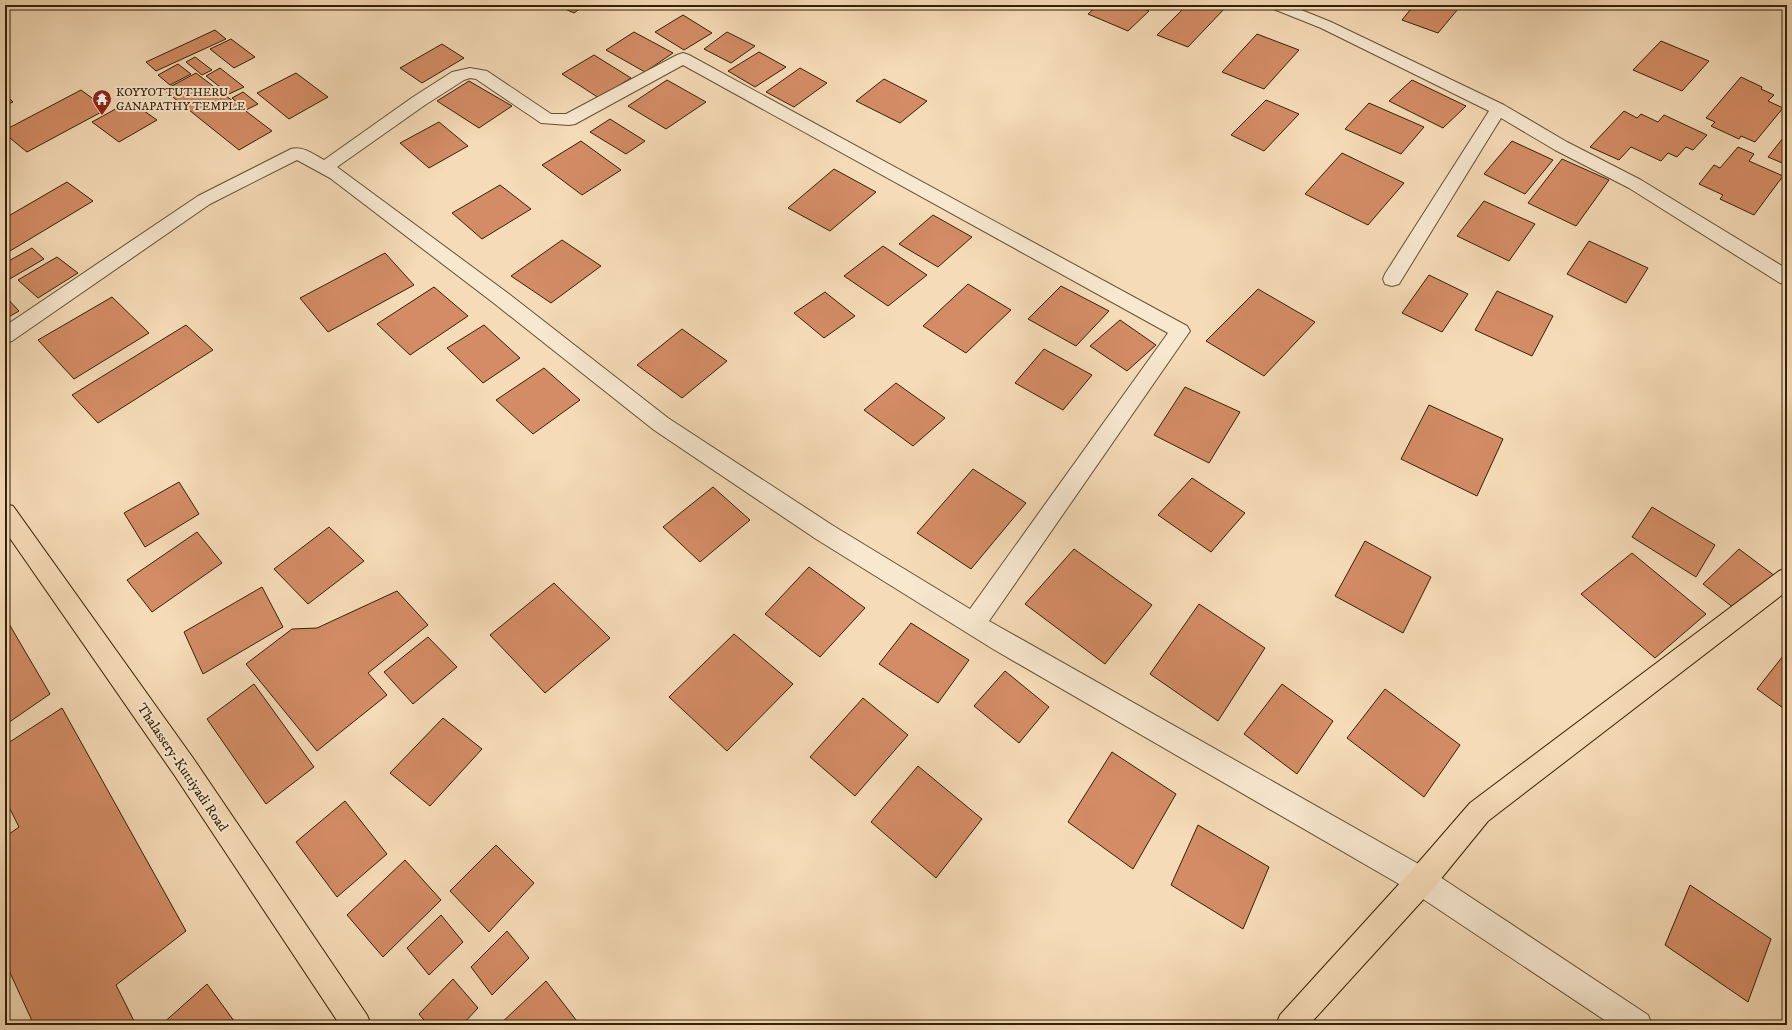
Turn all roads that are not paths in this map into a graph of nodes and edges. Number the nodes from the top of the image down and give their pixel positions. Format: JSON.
{"nodes":[{"id":1,"x":1276,"y":5,"type":"edge"},
{"id":2,"x":1498,"y":109,"type":"junction"},
{"id":3,"x":324,"y":168,"type":"junction"},
{"id":4,"x":1787,"y":278,"type":"edge"},
{"id":5,"x":1392,"y":279,"type":"dead end"},
{"id":6,"x":5,"y":336,"type":"edge"},
{"id":7,"x":5,"y":513,"type":"edge"},
{"id":8,"x":1787,"y":578,"type":"edge"},
{"id":9,"x":974,"y":624,"type":"junction"},
{"id":10,"x":1421,"y":881,"type":"junction"},
{"id":11,"x":350,"y":1022,"type":"edge"},
{"id":12,"x":1290,"y":1025,"type":"edge"},
{"id":13,"x":1638,"y":1025,"type":"edge"}],
"edges":[{"from":1,"to":2,"type":"street"},
{"from":2,"to":4,"type":"street"},
{"from":2,"to":5,"type":"street"},
{"from":3,"to":6,"type":"street"},
{"from":3,"to":9,"type":"street"},
{"from":3,"to":9,"type":"street"},
{"from":7,"to":11,"type":"main road","name":"Thalassery-Kuttiyadi Road"},
{"from":8,"to":10,"type":"main road"},
{"from":9,"to":10,"type":"street"},
{"from":10,"to":12,"type":"main road"},
{"from":10,"to":13,"type":"street"}]}
